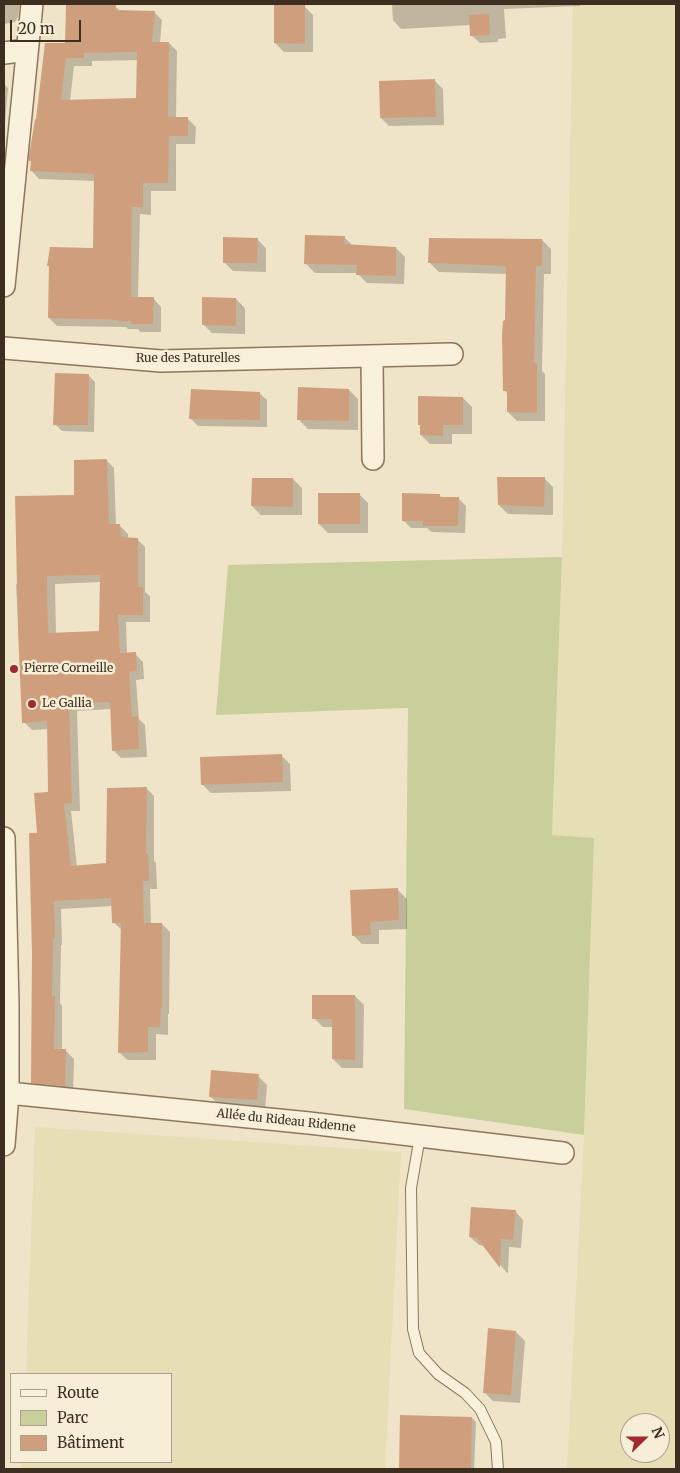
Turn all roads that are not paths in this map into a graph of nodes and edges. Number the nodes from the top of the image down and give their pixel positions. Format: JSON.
{"nodes":[{"id":1,"x":32,"y":4,"type":"edge"},
{"id":2,"x":26,"y":50,"type":"junction"},
{"id":3,"x":4,"y":53,"type":"edge"},
{"id":4,"x":4,"y":286,"type":"edge"},
{"id":5,"x":4,"y":348,"type":"edge"},
{"id":6,"x":452,"y":354,"type":"dead end"},
{"id":7,"x":372,"y":356,"type":"junction"},
{"id":8,"x":373,"y":459,"type":"dead end"},
{"id":9,"x":4,"y":838,"type":"edge"},
{"id":10,"x":8,"y":1093,"type":"junction"},
{"id":11,"x":420,"y":1136,"type":"junction"},
{"id":12,"x":4,"y":1145,"type":"edge"},
{"id":13,"x":562,"y":1152,"type":"dead end"},
{"id":14,"x":498,"y":1469,"type":"edge"}],
"edges":[{"from":1,"to":2,"type":"street"},
{"from":2,"to":3,"type":"street"},
{"from":2,"to":4,"type":"street"},
{"from":5,"to":7,"type":"street","name":"Rue des Paturelles"},
{"from":6,"to":7,"type":"street","name":"Rue des Paturelles"},
{"from":7,"to":8,"type":"street"},
{"from":9,"to":10,"type":"street"},
{"from":10,"to":11,"type":"street","name":"Allée du Rideau Ridenne"},
{"from":10,"to":12,"type":"street"},
{"from":11,"to":13,"type":"street","name":"Allée du Rideau Ridenne"},
{"from":11,"to":14,"type":"lane"}]}
